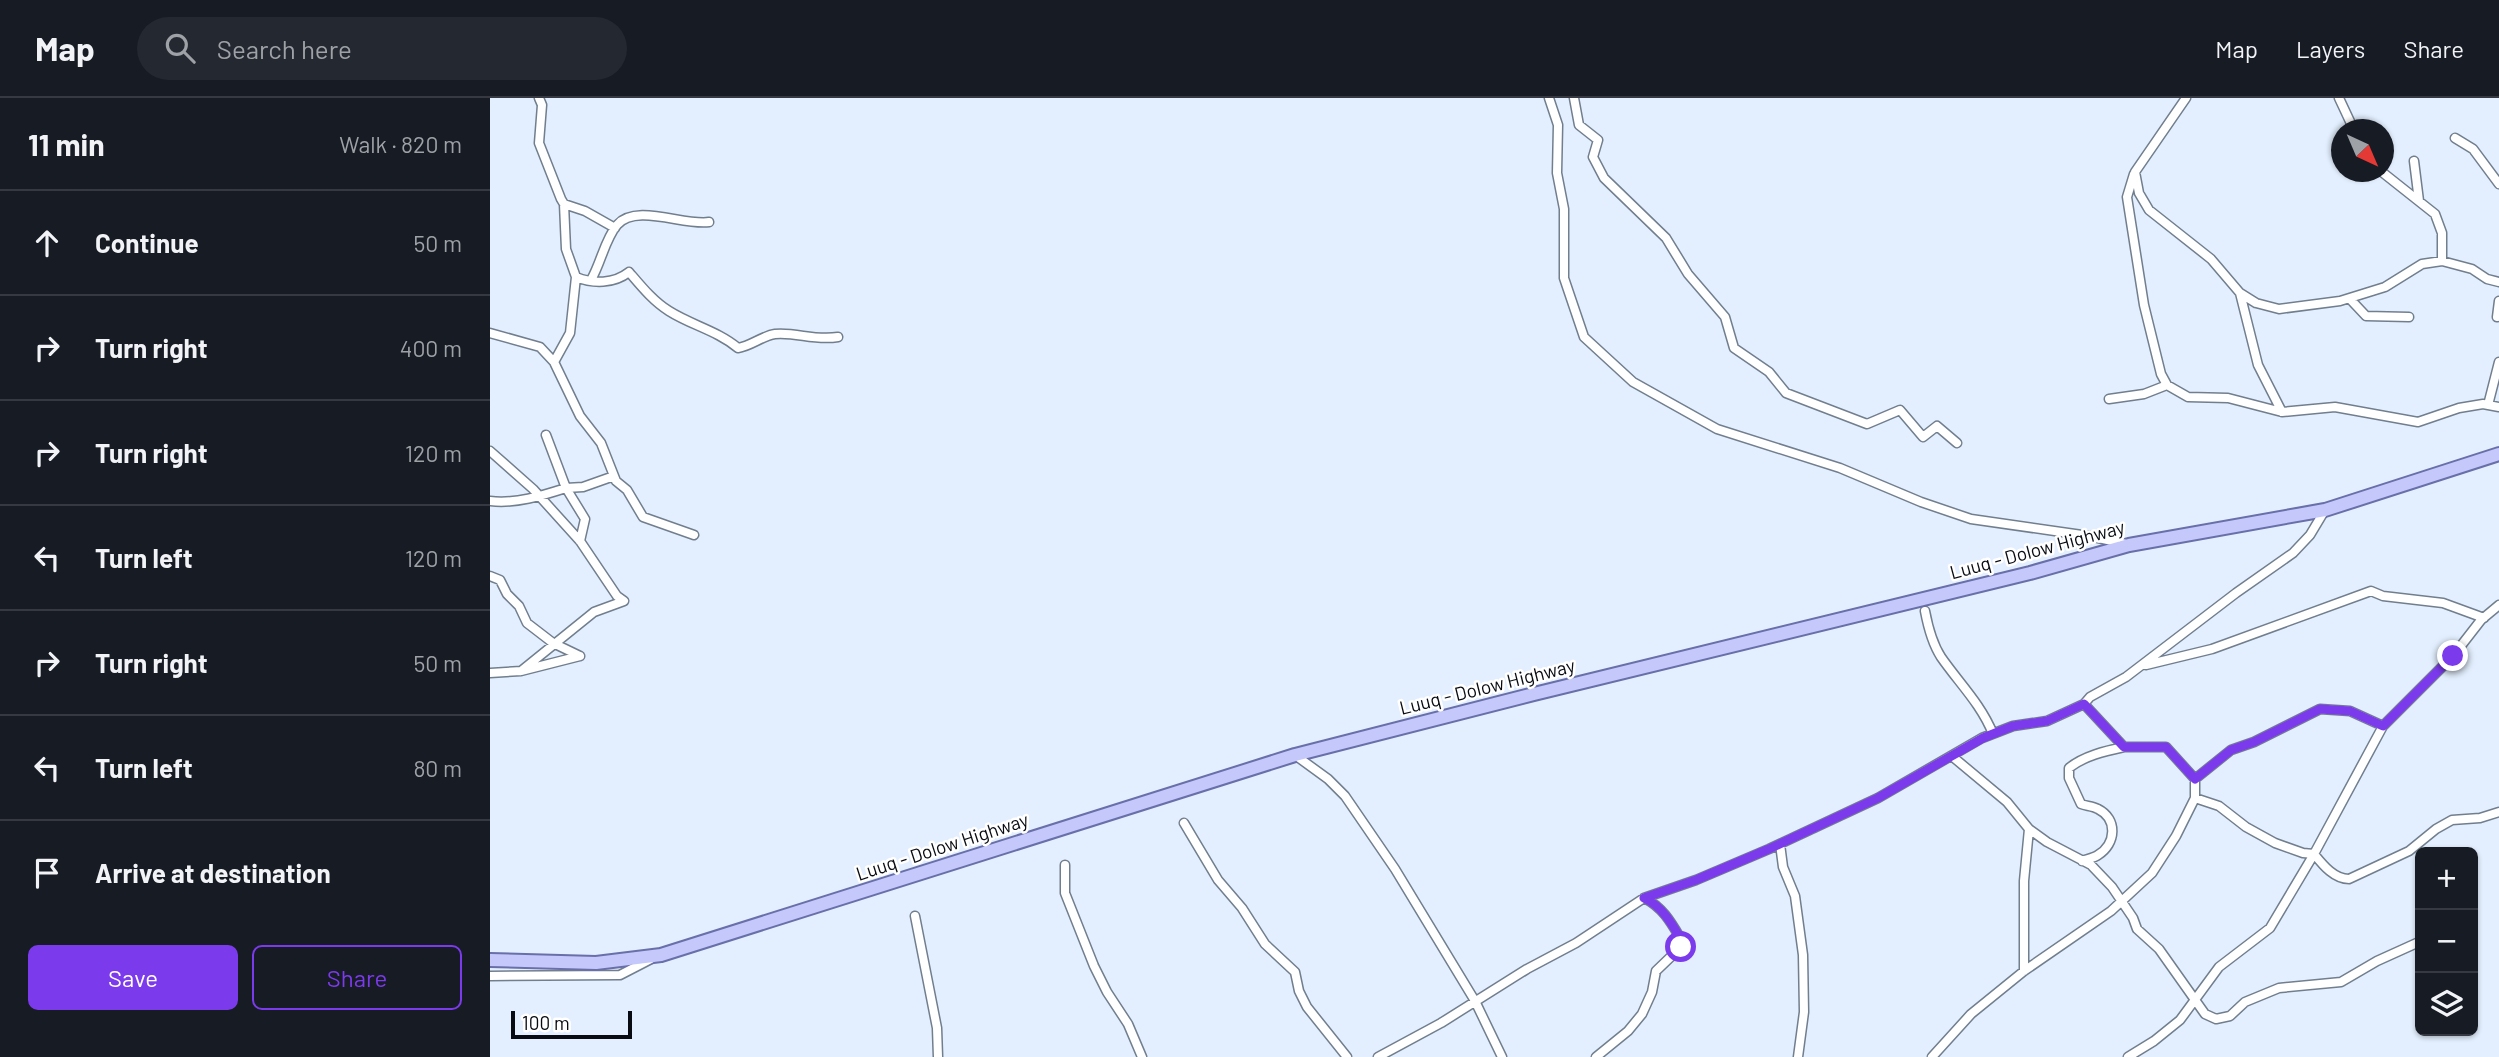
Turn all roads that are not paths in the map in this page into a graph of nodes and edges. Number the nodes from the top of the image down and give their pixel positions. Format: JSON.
{"nodes":[{"id":1,"x":539,"y":98,"type":"edge"},
{"id":2,"x":1549,"y":98,"type":"edge"},
{"id":3,"x":1574,"y":98,"type":"edge"},
{"id":4,"x":2186,"y":98,"type":"edge"},
{"id":5,"x":2339,"y":98,"type":"edge"},
{"id":6,"x":2349,"y":119,"type":"edge"},
{"id":7,"x":2455,"y":138,"type":"dead end"},
{"id":8,"x":2414,"y":161,"type":"dead end"},
{"id":9,"x":2135,"y":172,"type":"junction"},
{"id":10,"x":2394,"y":181,"type":"edge"},
{"id":11,"x":2499,"y":184,"type":"edge"},
{"id":12,"x":2419,"y":201,"type":"junction"},
{"id":13,"x":564,"y":204,"type":"junction"},
{"id":14,"x":709,"y":222,"type":"dead end"},
{"id":15,"x":615,"y":228,"type":"junction"},
{"id":16,"x":2442,"y":261,"type":"junction"},
{"id":17,"x":576,"y":276,"type":"junction"},
{"id":18,"x":591,"y":280,"type":"junction"},
{"id":19,"x":2499,"y":282,"type":"edge"},
{"id":20,"x":2240,"y":293,"type":"junction"},
{"id":21,"x":2350,"y":299,"type":"junction"},
{"id":22,"x":2499,"y":300,"type":"edge"},
{"id":23,"x":2409,"y":317,"type":"dead end"},
{"id":24,"x":2497,"y":317,"type":"dead end"},
{"id":25,"x":490,"y":333,"type":"edge"},
{"id":26,"x":838,"y":337,"type":"dead end"},
{"id":27,"x":554,"y":362,"type":"junction"},
{"id":28,"x":2499,"y":362,"type":"edge"},
{"id":29,"x":2167,"y":385,"type":"junction"},
{"id":30,"x":2109,"y":399,"type":"dead end"},
{"id":31,"x":2488,"y":405,"type":"junction"},
{"id":32,"x":2499,"y":407,"type":"edge"},
{"id":33,"x":2282,"y":412,"type":"junction"},
{"id":34,"x":546,"y":435,"type":"dead end"},
{"id":35,"x":1957,"y":443,"type":"dead end"},
{"id":36,"x":490,"y":451,"type":"edge"},
{"id":37,"x":2499,"y":454,"type":"edge"},
{"id":38,"x":614,"y":476,"type":"junction"},
{"id":39,"x":566,"y":488,"type":"junction"},
{"id":40,"x":540,"y":497,"type":"junction"},
{"id":41,"x":490,"y":501,"type":"edge"},
{"id":42,"x":2325,"y":510,"type":"junction"},
{"id":43,"x":694,"y":535,"type":"dead end"},
{"id":44,"x":580,"y":541,"type":"junction"},
{"id":45,"x":2129,"y":545,"type":"junction"},
{"id":46,"x":490,"y":576,"type":"edge"},
{"id":47,"x":2498,"y":609,"type":"edge"},
{"id":48,"x":1925,"y":611,"type":"dead end"},
{"id":49,"x":2484,"y":618,"type":"junction"},
{"id":50,"x":552,"y":643,"type":"junction"},
{"id":51,"x":2140,"y":667,"type":"junction"},
{"id":52,"x":521,"y":671,"type":"junction"},
{"id":53,"x":490,"y":673,"type":"edge"},
{"id":54,"x":2084,"y":704,"type":"junction"},
{"id":55,"x":2383,"y":726,"type":"junction"},
{"id":56,"x":1993,"y":734,"type":"junction"},
{"id":57,"x":2124,"y":747,"type":"junction"},
{"id":58,"x":1295,"y":755,"type":"junction"},
{"id":59,"x":1953,"y":757,"type":"junction"},
{"id":60,"x":2195,"y":779,"type":"junction"},
{"id":61,"x":2195,"y":798,"type":"junction"},
{"id":62,"x":2499,"y":811,"type":"edge"},
{"id":63,"x":1184,"y":823,"type":"dead end"},
{"id":64,"x":2029,"y":829,"type":"junction"},
{"id":65,"x":1780,"y":844,"type":"junction"},
{"id":66,"x":2314,"y":854,"type":"junction"},
{"id":67,"x":2082,"y":860,"type":"junction"},
{"id":68,"x":1065,"y":865,"type":"dead end"},
{"id":69,"x":1644,"y":898,"type":"junction"},
{"id":70,"x":2121,"y":901,"type":"junction"},
{"id":71,"x":915,"y":916,"type":"dead end"},
{"id":72,"x":2415,"y":943,"type":"edge"},
{"id":73,"x":661,"y":955,"type":"junction"},
{"id":74,"x":490,"y":960,"type":"edge"},
{"id":75,"x":2024,"y":971,"type":"junction"},
{"id":76,"x":490,"y":976,"type":"edge"},
{"id":77,"x":2196,"y":999,"type":"junction"},
{"id":78,"x":1475,"y":1001,"type":"junction"},
{"id":79,"x":938,"y":1057,"type":"edge"},
{"id":80,"x":1142,"y":1057,"type":"edge"},
{"id":81,"x":1347,"y":1057,"type":"edge"},
{"id":82,"x":1378,"y":1057,"type":"edge"},
{"id":83,"x":1502,"y":1057,"type":"edge"},
{"id":84,"x":1596,"y":1057,"type":"edge"},
{"id":85,"x":1798,"y":1057,"type":"edge"},
{"id":86,"x":1931,"y":1057,"type":"edge"},
{"id":87,"x":2128,"y":1057,"type":"edge"}],
"edges":[{"from":1,"to":13,"type":"street"},
{"from":2,"to":45,"type":"street"},
{"from":3,"to":35,"type":"street"},
{"from":4,"to":9,"type":"street"},
{"from":5,"to":6,"type":"street"},
{"from":7,"to":11,"type":"street"},
{"from":8,"to":12,"type":"street"},
{"from":9,"to":20,"type":"street"},
{"from":9,"to":29,"type":"street"},
{"from":10,"to":12,"type":"street"},
{"from":12,"to":16,"type":"street"},
{"from":13,"to":15,"type":"street"},
{"from":13,"to":17,"type":"street"},
{"from":14,"to":15,"type":"street"},
{"from":15,"to":18,"type":"street"},
{"from":16,"to":19,"type":"street"},
{"from":16,"to":21,"type":"street"},
{"from":17,"to":18,"type":"street"},
{"from":17,"to":27,"type":"street"},
{"from":18,"to":26,"type":"street"},
{"from":20,"to":21,"type":"street"},
{"from":20,"to":33,"type":"street"},
{"from":21,"to":23,"type":"street"},
{"from":22,"to":24,"type":"street"},
{"from":25,"to":27,"type":"street"},
{"from":27,"to":38,"type":"street"},
{"from":28,"to":31,"type":"street"},
{"from":29,"to":30,"type":"street"},
{"from":29,"to":33,"type":"street"},
{"from":31,"to":32,"type":"street"},
{"from":31,"to":33,"type":"street"},
{"from":34,"to":39,"type":"street"},
{"from":36,"to":40,"type":"street"},
{"from":37,"to":42,"type":"main road","name":"Luuq - Dolow Highway"},
{"from":38,"to":39,"type":"street"},
{"from":38,"to":43,"type":"street"},
{"from":39,"to":40,"type":"street"},
{"from":39,"to":44,"type":"street"},
{"from":40,"to":41,"type":"street"},
{"from":40,"to":44,"type":"street"},
{"from":42,"to":45,"type":"main road","name":"Luuq - Dolow Highway"},
{"from":42,"to":51,"type":"street"},
{"from":44,"to":50,"type":"street"},
{"from":45,"to":58,"type":"main road","name":"Luuq - Dolow Highway"},
{"from":46,"to":50,"type":"street"},
{"from":47,"to":49,"type":"street"},
{"from":48,"to":56,"type":"street"},
{"from":49,"to":51,"type":"street"},
{"from":49,"to":55,"type":"street"},
{"from":50,"to":52,"type":"street"},
{"from":50,"to":52,"type":"street"},
{"from":51,"to":54,"type":"street"},
{"from":52,"to":53,"type":"street"},
{"from":54,"to":56,"type":"street"},
{"from":54,"to":57,"type":"street"},
{"from":55,"to":60,"type":"street"},
{"from":55,"to":66,"type":"street"},
{"from":56,"to":59,"type":"street"},
{"from":57,"to":60,"type":"street"},
{"from":57,"to":67,"type":"street"},
{"from":58,"to":73,"type":"main road","name":"Luuq - Dolow Highway"},
{"from":58,"to":78,"type":"street"},
{"from":59,"to":64,"type":"street"},
{"from":59,"to":65,"type":"street"},
{"from":60,"to":61,"type":"street"},
{"from":61,"to":66,"type":"street"},
{"from":61,"to":70,"type":"street"},
{"from":62,"to":66,"type":"street"},
{"from":63,"to":81,"type":"street"},
{"from":64,"to":67,"type":"street"},
{"from":64,"to":75,"type":"street"},
{"from":65,"to":69,"type":"street"},
{"from":65,"to":85,"type":"street"},
{"from":66,"to":77,"type":"street"},
{"from":67,"to":70,"type":"street"},
{"from":68,"to":80,"type":"street"},
{"from":69,"to":78,"type":"street"},
{"from":69,"to":84,"type":"street"},
{"from":70,"to":75,"type":"street"},
{"from":70,"to":77,"type":"street"},
{"from":71,"to":79,"type":"street"},
{"from":72,"to":77,"type":"street"},
{"from":73,"to":74,"type":"main road","name":"Luuq - Dolow Highway"},
{"from":73,"to":76,"type":"street"},
{"from":75,"to":86,"type":"street"},
{"from":77,"to":87,"type":"street"},
{"from":78,"to":82,"type":"street"},
{"from":78,"to":83,"type":"street"}]}
